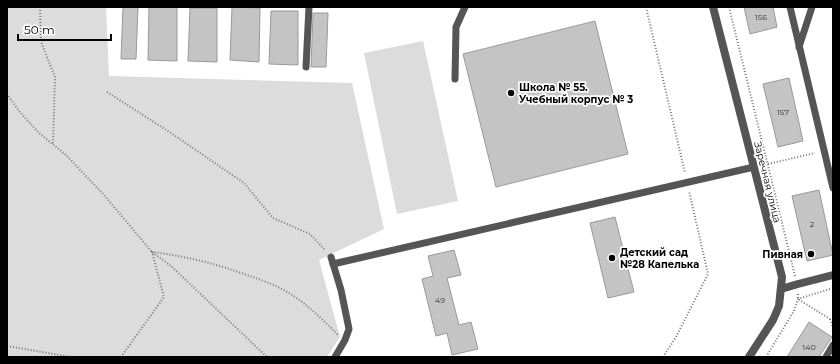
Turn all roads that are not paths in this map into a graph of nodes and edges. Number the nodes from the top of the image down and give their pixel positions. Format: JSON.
{"nodes":[{"id":1,"x":310,"y":7,"type":"edge"},
{"id":2,"x":465,"y":7,"type":"edge"},
{"id":3,"x":713,"y":7,"type":"edge"},
{"id":4,"x":790,"y":7,"type":"edge"},
{"id":5,"x":812,"y":7,"type":"edge"},
{"id":6,"x":799,"y":47,"type":"junction"},
{"id":7,"x":306,"y":67,"type":"dead end"},
{"id":8,"x":455,"y":79,"type":"dead end"},
{"id":9,"x":754,"y":167,"type":"junction"},
{"id":10,"x":833,"y":188,"type":"edge"},
{"id":11,"x":833,"y":275,"type":"edge"},
{"id":12,"x":781,"y":289,"type":"junction"},
{"id":13,"x":833,"y":345,"type":"edge"},
{"id":14,"x":338,"y":356,"type":"edge"},
{"id":15,"x":750,"y":357,"type":"edge"},
{"id":16,"x":826,"y":357,"type":"edge"}],
"edges":[{"from":1,"to":7,"type":"lane"},
{"from":2,"to":8,"type":"lane"},
{"from":3,"to":9,"type":"street","name":"Заречная улица"},
{"from":4,"to":6,"type":"lane"},
{"from":5,"to":6,"type":"lane"},
{"from":6,"to":10,"type":"lane"},
{"from":9,"to":12,"type":"street","name":"Заречная улица"},
{"from":9,"to":14,"type":"lane"},
{"from":11,"to":12,"type":"street"},
{"from":12,"to":15,"type":"street","name":"Заречная улица"},
{"from":13,"to":16,"type":"lane"}]}
